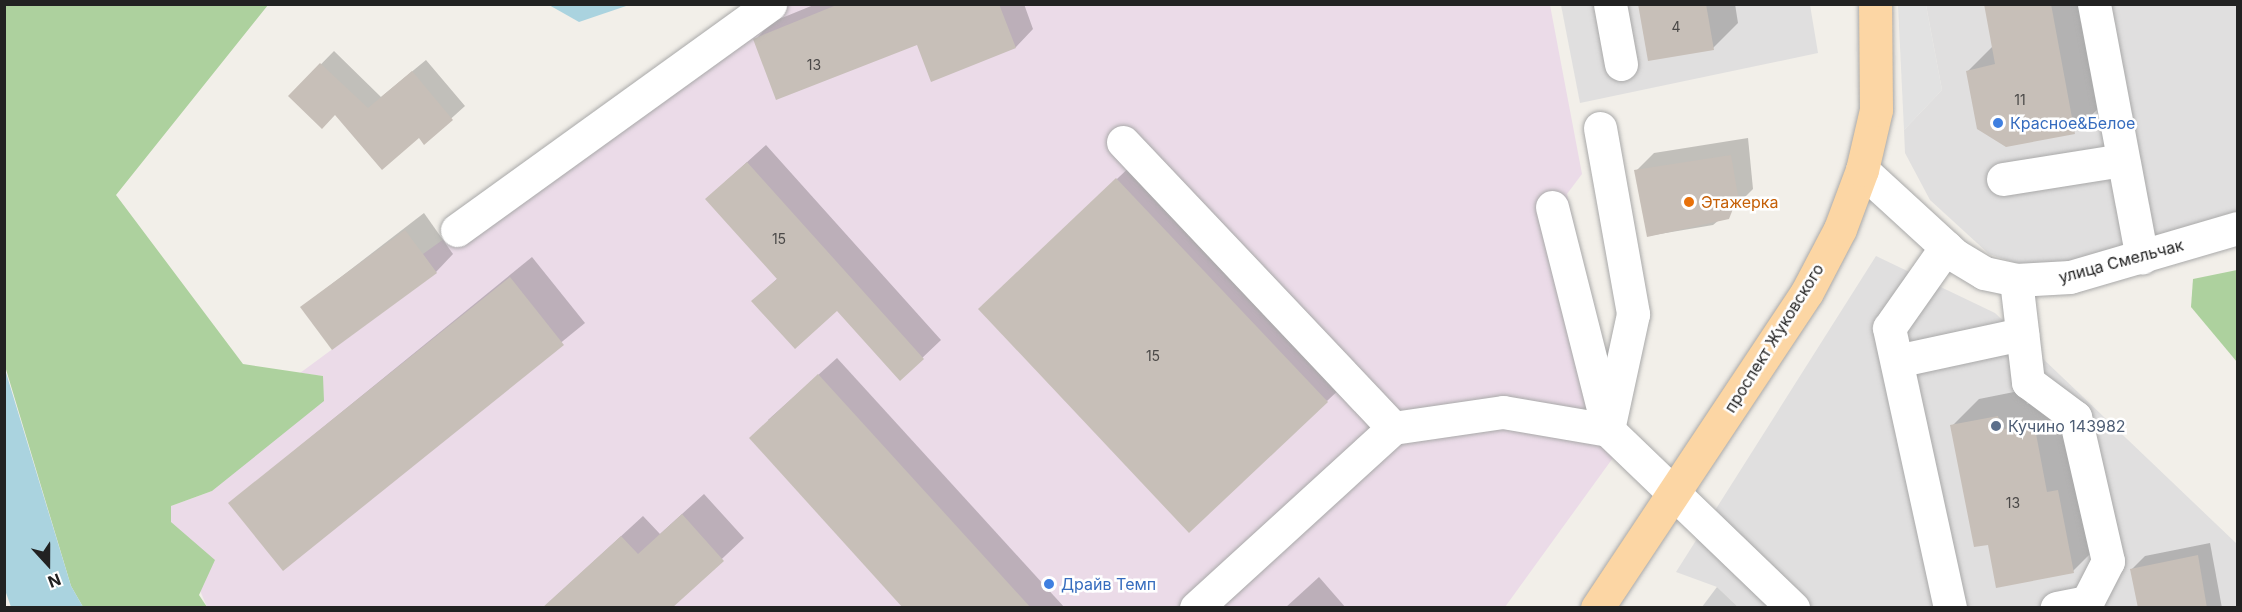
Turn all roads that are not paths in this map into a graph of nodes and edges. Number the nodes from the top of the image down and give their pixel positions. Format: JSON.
{"nodes":[{"id":1,"x":770,"y":4,"type":"edge"},
{"id":2,"x":1610,"y":4,"type":"edge"},
{"id":3,"x":1875,"y":4,"type":"edge"},
{"id":4,"x":2094,"y":4,"type":"edge"},
{"id":5,"x":1621,"y":64,"type":"dead end"},
{"id":6,"x":1600,"y":129,"type":"dead end"},
{"id":7,"x":1123,"y":142,"type":"dead end"},
{"id":8,"x":2123,"y":160,"type":"junction"},
{"id":9,"x":1862,"y":170,"type":"junction"},
{"id":10,"x":2003,"y":179,"type":"dead end"},
{"id":11,"x":1551,"y":207,"type":"dead end"},
{"id":12,"x":2238,"y":228,"type":"edge"},
{"id":13,"x":457,"y":230,"type":"dead end"},
{"id":14,"x":1946,"y":247,"type":"junction"},
{"id":15,"x":2142,"y":257,"type":"junction"},
{"id":16,"x":2016,"y":280,"type":"junction"},
{"id":17,"x":2022,"y":334,"type":"junction"},
{"id":18,"x":1896,"y":361,"type":"junction"},
{"id":19,"x":1393,"y":428,"type":"junction"},
{"id":20,"x":1608,"y":430,"type":"junction"},
{"id":21,"x":1675,"y":491,"type":"junction"},
{"id":22,"x":1196,"y":608,"type":"edge"},
{"id":23,"x":1598,"y":608,"type":"edge"},
{"id":24,"x":1793,"y":608,"type":"edge"},
{"id":25,"x":1950,"y":608,"type":"edge"},
{"id":26,"x":2057,"y":608,"type":"edge"}],
"edges":[{"from":1,"to":13,"type":"street"},
{"from":2,"to":5,"type":"street"},
{"from":3,"to":9,"type":"main road","name":"проспект Жуковского"},
{"from":4,"to":8,"type":"street"},
{"from":6,"to":20,"type":"street"},
{"from":7,"to":19,"type":"street"},
{"from":8,"to":10,"type":"street"},
{"from":8,"to":15,"type":"street"},
{"from":9,"to":14,"type":"street","name":"улица Смельчак"},
{"from":9,"to":21,"type":"main road","name":"проспект Жуковского"},
{"from":11,"to":20,"type":"street"},
{"from":12,"to":15,"type":"street","name":"улица Смельчак"},
{"from":14,"to":16,"type":"street","name":"улица Смельчак"},
{"from":14,"to":18,"type":"street"},
{"from":15,"to":16,"type":"street","name":"улица Смельчак"},
{"from":16,"to":17,"type":"street"},
{"from":17,"to":18,"type":"street"},
{"from":17,"to":26,"type":"street"},
{"from":18,"to":25,"type":"street"},
{"from":19,"to":20,"type":"street"},
{"from":19,"to":22,"type":"street"},
{"from":20,"to":21,"type":"street"},
{"from":21,"to":23,"type":"main road","name":"проспект Жуковского"},
{"from":21,"to":24,"type":"street"}]}
